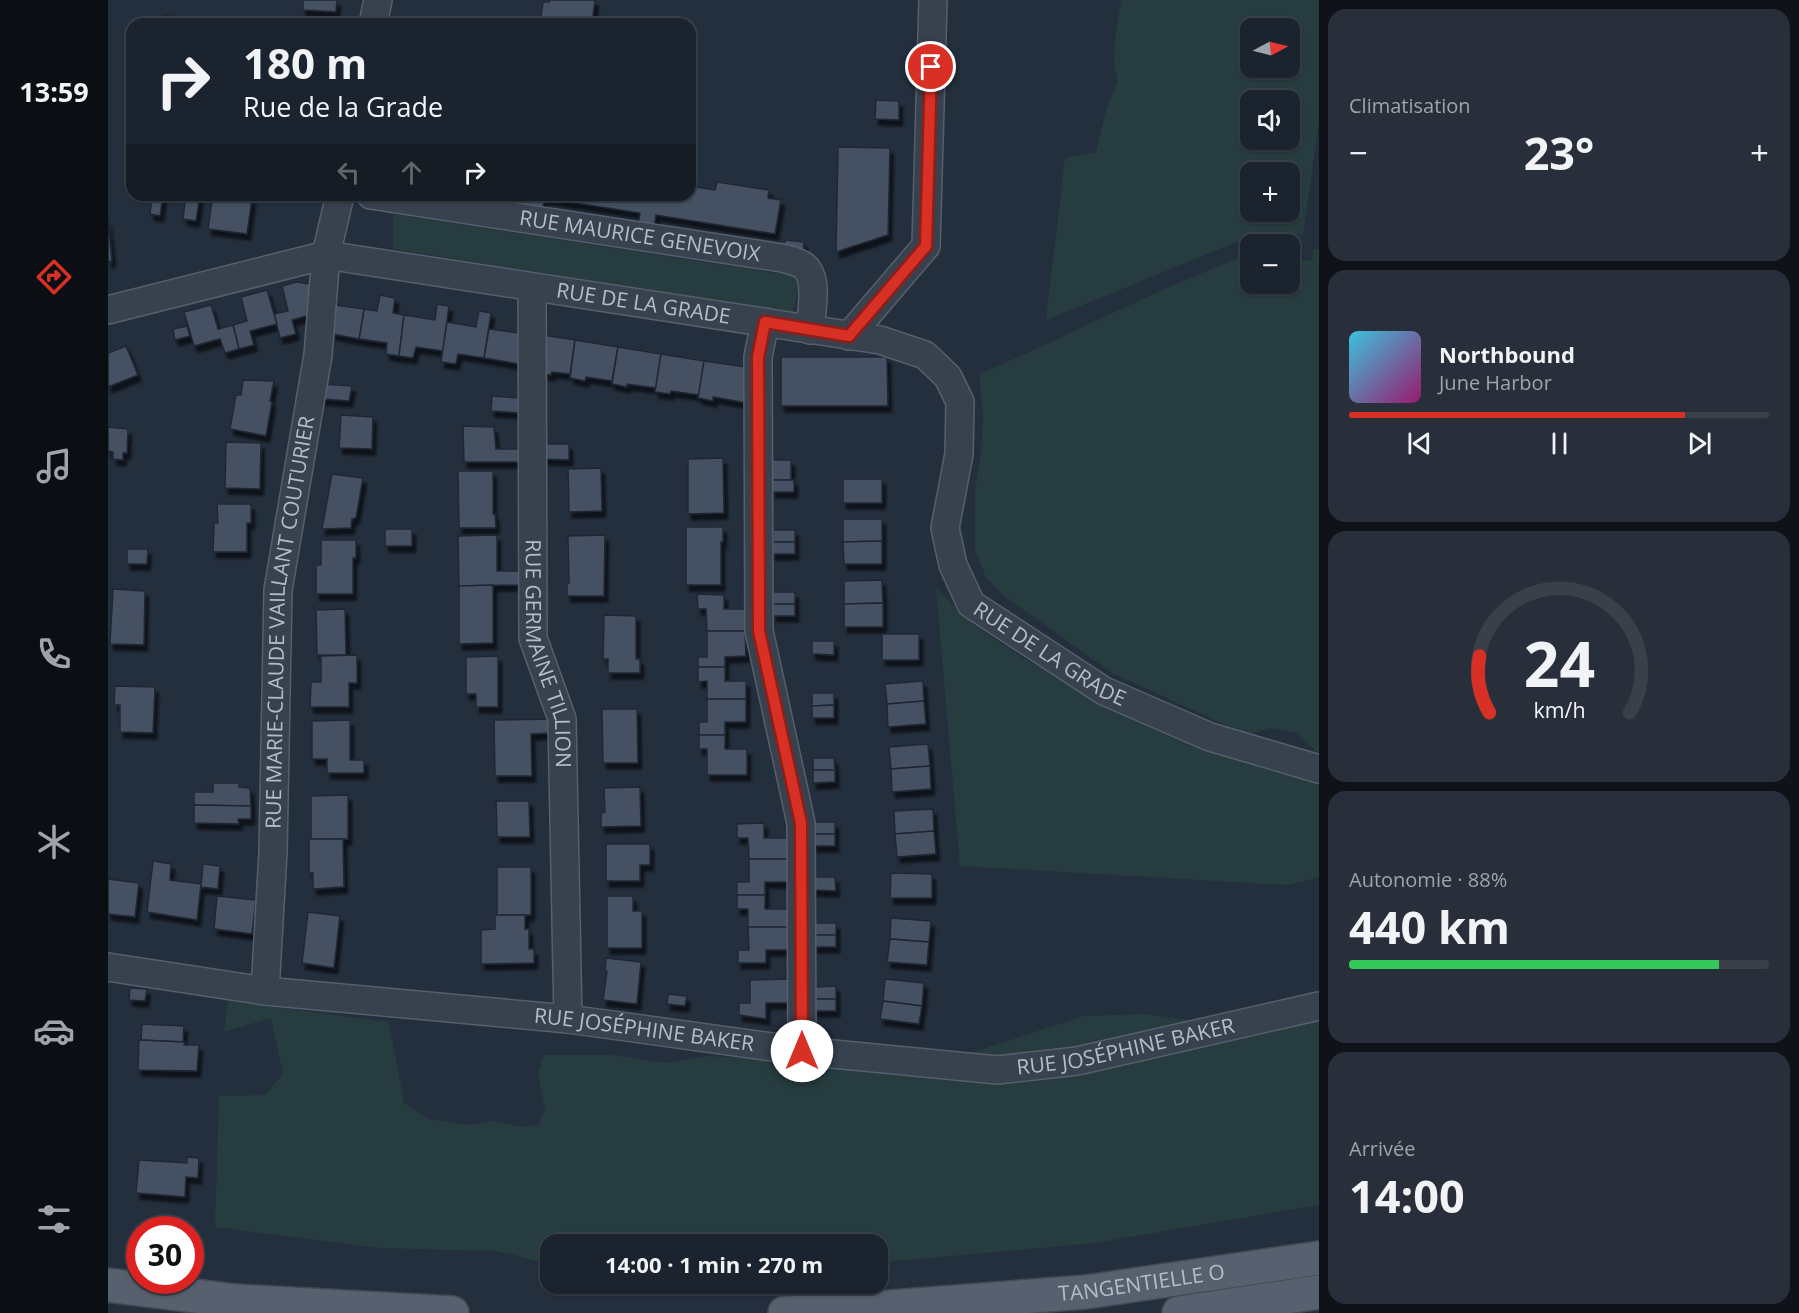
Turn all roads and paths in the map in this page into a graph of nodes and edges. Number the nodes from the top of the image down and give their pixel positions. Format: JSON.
{"nodes":[{"id":1,"x":378,"y":0,"type":"edge"},
{"id":2,"x":933,"y":0,"type":"edge"},
{"id":3,"x":374,"y":18,"type":"edge"},
{"id":4,"x":339,"y":201,"type":"edge"},
{"id":5,"x":410,"y":201,"type":"edge"},
{"id":6,"x":326,"y":255,"type":"junction"},
{"id":7,"x":532,"y":288,"type":"junction"},
{"id":8,"x":108,"y":310,"type":"edge"},
{"id":9,"x":765,"y":322,"type":"junction"},
{"id":10,"x":810,"y":330,"type":"junction"},
{"id":11,"x":849,"y":336,"type":"junction"},
{"id":12,"x":1319,"y":769,"type":"edge"},
{"id":13,"x":108,"y":967,"type":"edge"},
{"id":14,"x":265,"y":991,"type":"junction"},
{"id":15,"x":1319,"y":1006,"type":"edge"},
{"id":16,"x":568,"y":1019,"type":"junction"},
{"id":17,"x":802,"y":1051,"type":"junction"},
{"id":18,"x":1319,"y":1258,"type":"edge"},
{"id":19,"x":108,"y":1285,"type":"edge"},
{"id":20,"x":1319,"y":1292,"type":"edge"},
{"id":21,"x":452,"y":1313,"type":"edge"},
{"id":22,"x":785,"y":1313,"type":"edge"},
{"id":23,"x":1179,"y":1313,"type":"edge"}],
"edges":[{"from":1,"to":3,"type":"street"},
{"from":2,"to":11,"type":"street"},
{"from":4,"to":6,"type":"street","name":"RUE MARIE-CLAUDE VAILLANT COUTURIER"},
{"from":5,"to":10,"type":"street","name":"RUE MAURICE GENEVOIX"},
{"from":6,"to":7,"type":"street","name":"RUE DE LA GRADE"},
{"from":6,"to":8,"type":"street","name":"RUE DE LA GRADE"},
{"from":6,"to":14,"type":"street","name":"RUE MARIE-CLAUDE VAILLANT COUTURIER"},
{"from":7,"to":9,"type":"street","name":"RUE DE LA GRADE"},
{"from":7,"to":16,"type":"street","name":"RUE GERMAINE TILLION"},
{"from":9,"to":10,"type":"street","name":"RUE DE LA GRADE"},
{"from":9,"to":17,"type":"street"},
{"from":10,"to":11,"type":"street","name":"RUE DE LA GRADE"},
{"from":11,"to":12,"type":"street","name":"RUE DE LA GRADE"},
{"from":13,"to":14,"type":"street","name":"RUE JOSÉPHINE BAKER"},
{"from":14,"to":16,"type":"street","name":"RUE JOSÉPHINE BAKER"},
{"from":15,"to":17,"type":"street","name":"RUE JOSÉPHINE BAKER"},
{"from":16,"to":17,"type":"street","name":"RUE JOSÉPHINE BAKER"},
{"from":18,"to":22,"type":"main road","name":"TANGENTIELLE O"},
{"from":19,"to":21,"type":"main road"},
{"from":20,"to":23,"type":"main road","name":"TANGENTIELLE O"}]}
